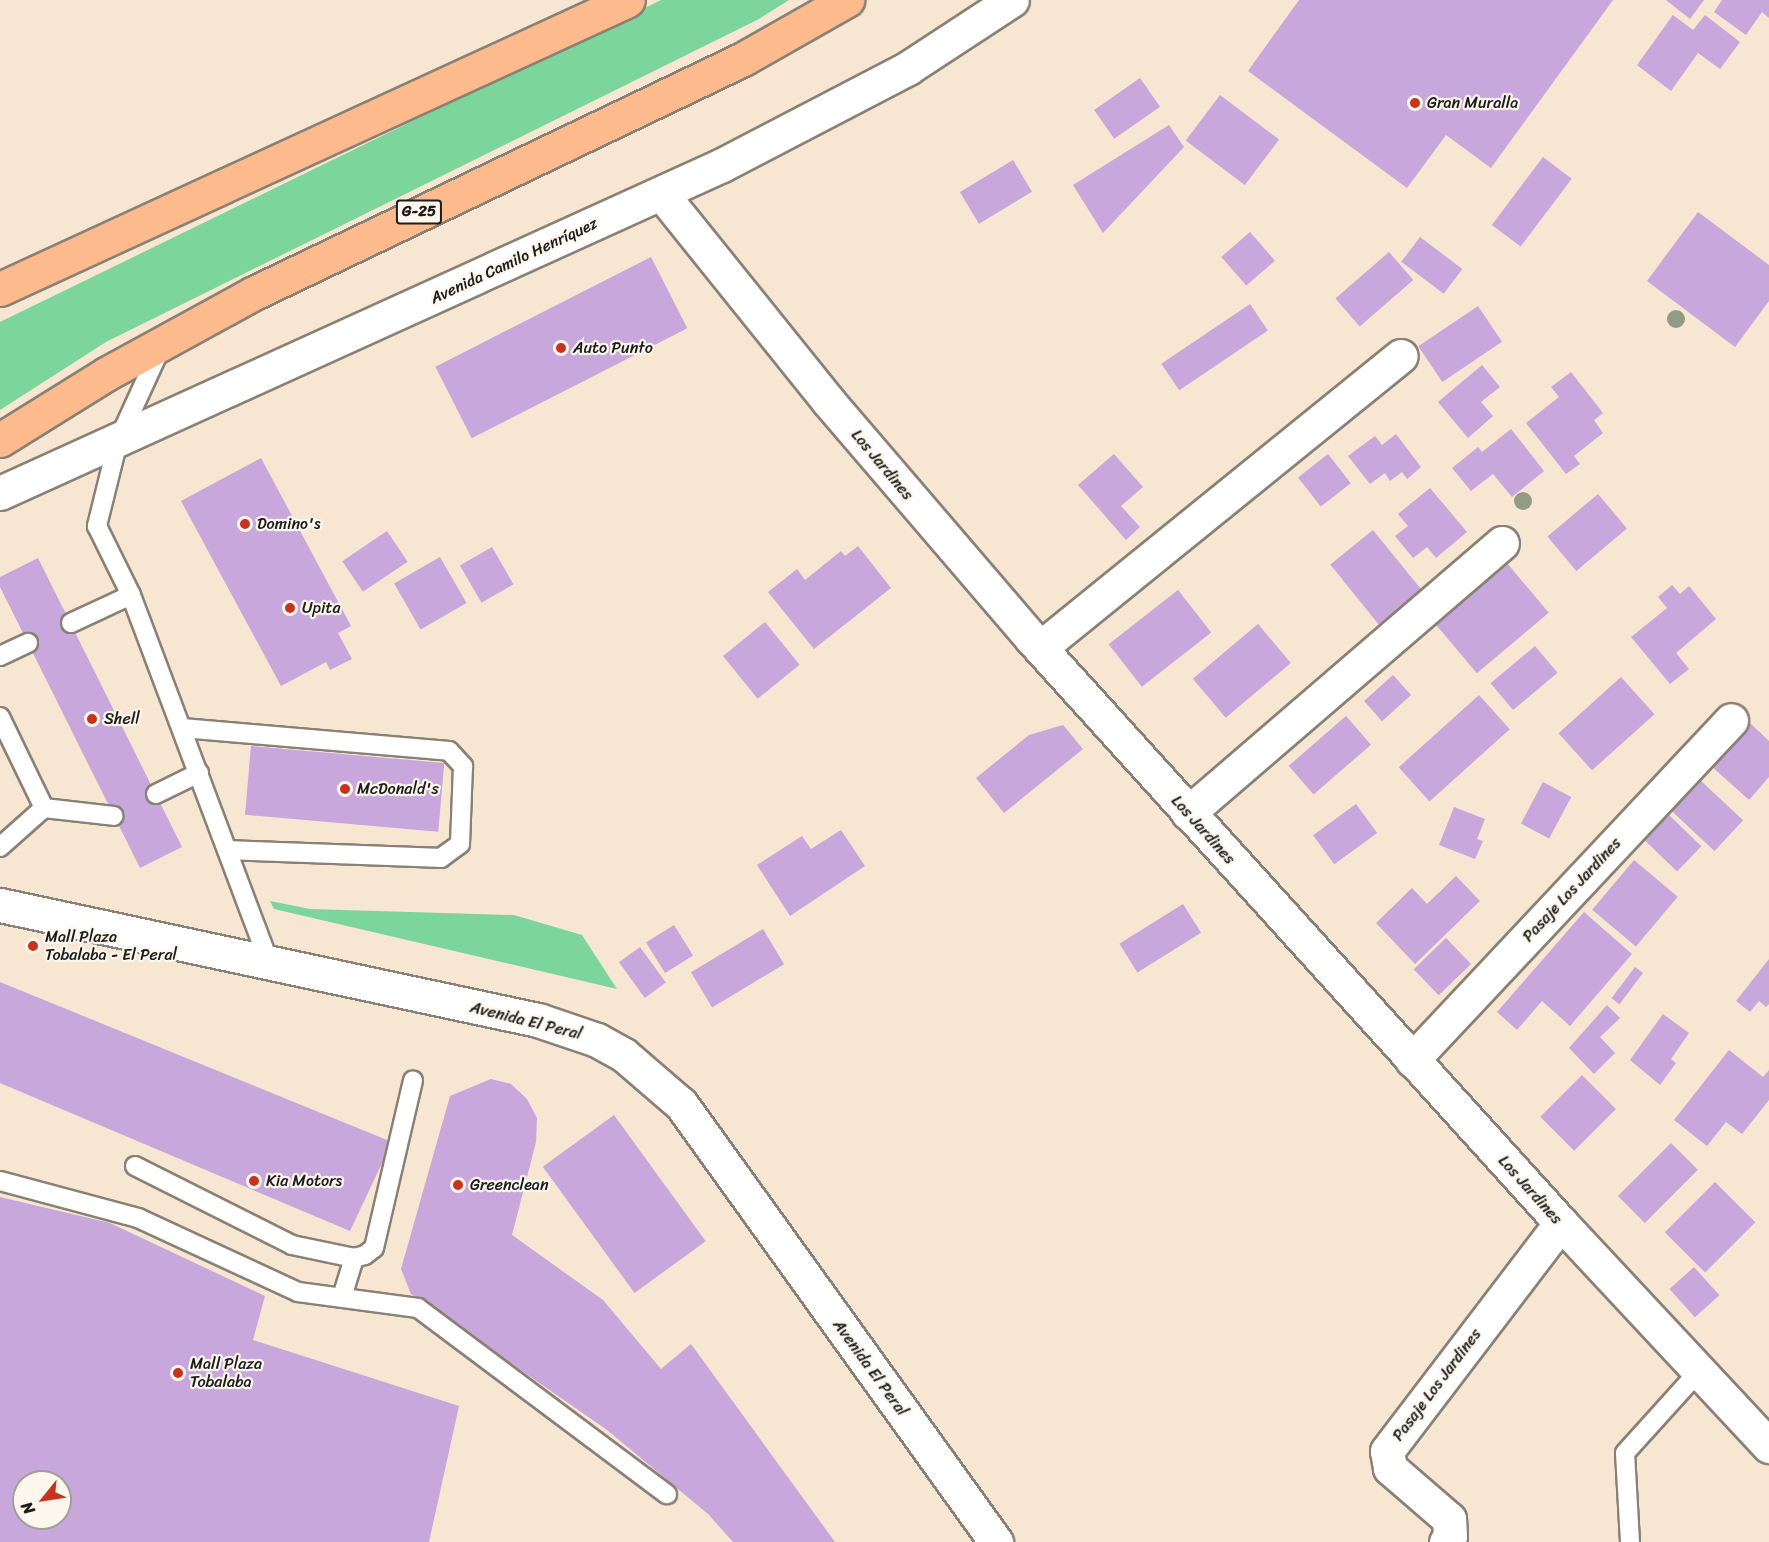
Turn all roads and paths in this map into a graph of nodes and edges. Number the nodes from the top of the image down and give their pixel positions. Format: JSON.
{"nodes":[{"id":1,"x":628,"y":0,"type":"edge"},
{"id":2,"x":847,"y":0,"type":"edge"},
{"id":3,"x":872,"y":0,"type":"edge"},
{"id":4,"x":1012,"y":0,"type":"edge"},
{"id":5,"x":817,"y":19,"type":"junction"},
{"id":6,"x":661,"y":193,"type":"junction"},
{"id":7,"x":0,"y":289,"type":"edge"},
{"id":8,"x":164,"y":341,"type":"junction"},
{"id":9,"x":1401,"y":356,"type":"dead end"},
{"id":10,"x":0,"y":440,"type":"edge"},
{"id":11,"x":118,"y":441,"type":"junction"},
{"id":12,"x":0,"y":493,"type":"edge"},
{"id":13,"x":1503,"y":543,"type":"dead end"},
{"id":14,"x":131,"y":595,"type":"junction"},
{"id":15,"x":71,"y":623,"type":"dead end"},
{"id":16,"x":28,"y":643,"type":"dead end"},
{"id":17,"x":1040,"y":648,"type":"junction"},
{"id":18,"x":0,"y":656,"type":"edge"},
{"id":19,"x":0,"y":717,"type":"edge"},
{"id":20,"x":1731,"y":720,"type":"dead end"},
{"id":21,"x":182,"y":728,"type":"junction"},
{"id":22,"x":199,"y":773,"type":"junction"},
{"id":23,"x":156,"y":794,"type":"dead end"},
{"id":24,"x":44,"y":808,"type":"junction"},
{"id":25,"x":1188,"y":813,"type":"junction"},
{"id":26,"x":114,"y":816,"type":"dead end"},
{"id":27,"x":0,"y":847,"type":"edge"},
{"id":28,"x":227,"y":849,"type":"junction"},
{"id":29,"x":0,"y":904,"type":"edge"},
{"id":30,"x":269,"y":963,"type":"junction"},
{"id":31,"x":1412,"y":1060,"type":"junction"},
{"id":32,"x":413,"y":1080,"type":"dead end"},
{"id":33,"x":135,"y":1166,"type":"dead end"},
{"id":34,"x":0,"y":1181,"type":"edge"},
{"id":35,"x":1561,"y":1223,"type":"junction"},
{"id":36,"x":354,"y":1258,"type":"junction"},
{"id":37,"x":342,"y":1298,"type":"junction"},
{"id":38,"x":1699,"y":1371,"type":"junction"},
{"id":39,"x":1769,"y":1446,"type":"edge"},
{"id":40,"x":667,"y":1494,"type":"dead end"},
{"id":41,"x":996,"y":1542,"type":"edge"},
{"id":42,"x":1446,"y":1542,"type":"edge"},
{"id":43,"x":1630,"y":1542,"type":"edge"}],
"edges":[{"from":1,"to":7,"type":"main road"},
{"from":2,"to":5,"type":"main road","number":"G-25"},
{"from":3,"to":5,"type":"main road"},
{"from":4,"to":6,"type":"street","name":"Avenida Camilo Henríquez"},
{"from":5,"to":8,"type":"main road","number":"G-25"},
{"from":6,"to":11,"type":"street","name":"Avenida Camilo Henríquez"},
{"from":6,"to":17,"type":"street","name":"Los Jardines"},
{"from":8,"to":10,"type":"main road","number":"G-25"},
{"from":8,"to":11,"type":"lane"},
{"from":9,"to":17,"type":"street"},
{"from":11,"to":12,"type":"street","name":"Avenida Camilo Henríquez"},
{"from":11,"to":14,"type":"lane"},
{"from":13,"to":25,"type":"street"},
{"from":14,"to":15,"type":"lane"},
{"from":14,"to":21,"type":"lane"},
{"from":16,"to":18,"type":"lane"},
{"from":17,"to":25,"type":"street","name":"Los Jardines"},
{"from":19,"to":24,"type":"lane"},
{"from":20,"to":31,"type":"street","name":"Pasaje Los Jardines"},
{"from":21,"to":22,"type":"lane"},
{"from":21,"to":28,"type":"lane"},
{"from":22,"to":23,"type":"lane"},
{"from":22,"to":28,"type":"lane"},
{"from":24,"to":26,"type":"lane"},
{"from":24,"to":27,"type":"lane"},
{"from":25,"to":31,"type":"street","name":"Los Jardines"},
{"from":28,"to":30,"type":"lane"},
{"from":29,"to":30,"type":"street","name":"Avenida El Peral"},
{"from":30,"to":41,"type":"street","name":"Avenida El Peral"},
{"from":31,"to":35,"type":"street","name":"Los Jardines"},
{"from":32,"to":36,"type":"lane"},
{"from":33,"to":36,"type":"lane"},
{"from":34,"to":37,"type":"lane"},
{"from":35,"to":38,"type":"street","name":"Los Jardines"},
{"from":35,"to":42,"type":"street","name":"Pasaje Los Jardines"},
{"from":36,"to":37,"type":"lane"},
{"from":37,"to":40,"type":"lane"},
{"from":38,"to":39,"type":"street","name":"Los Jardines"},
{"from":38,"to":43,"type":"lane"}]}
